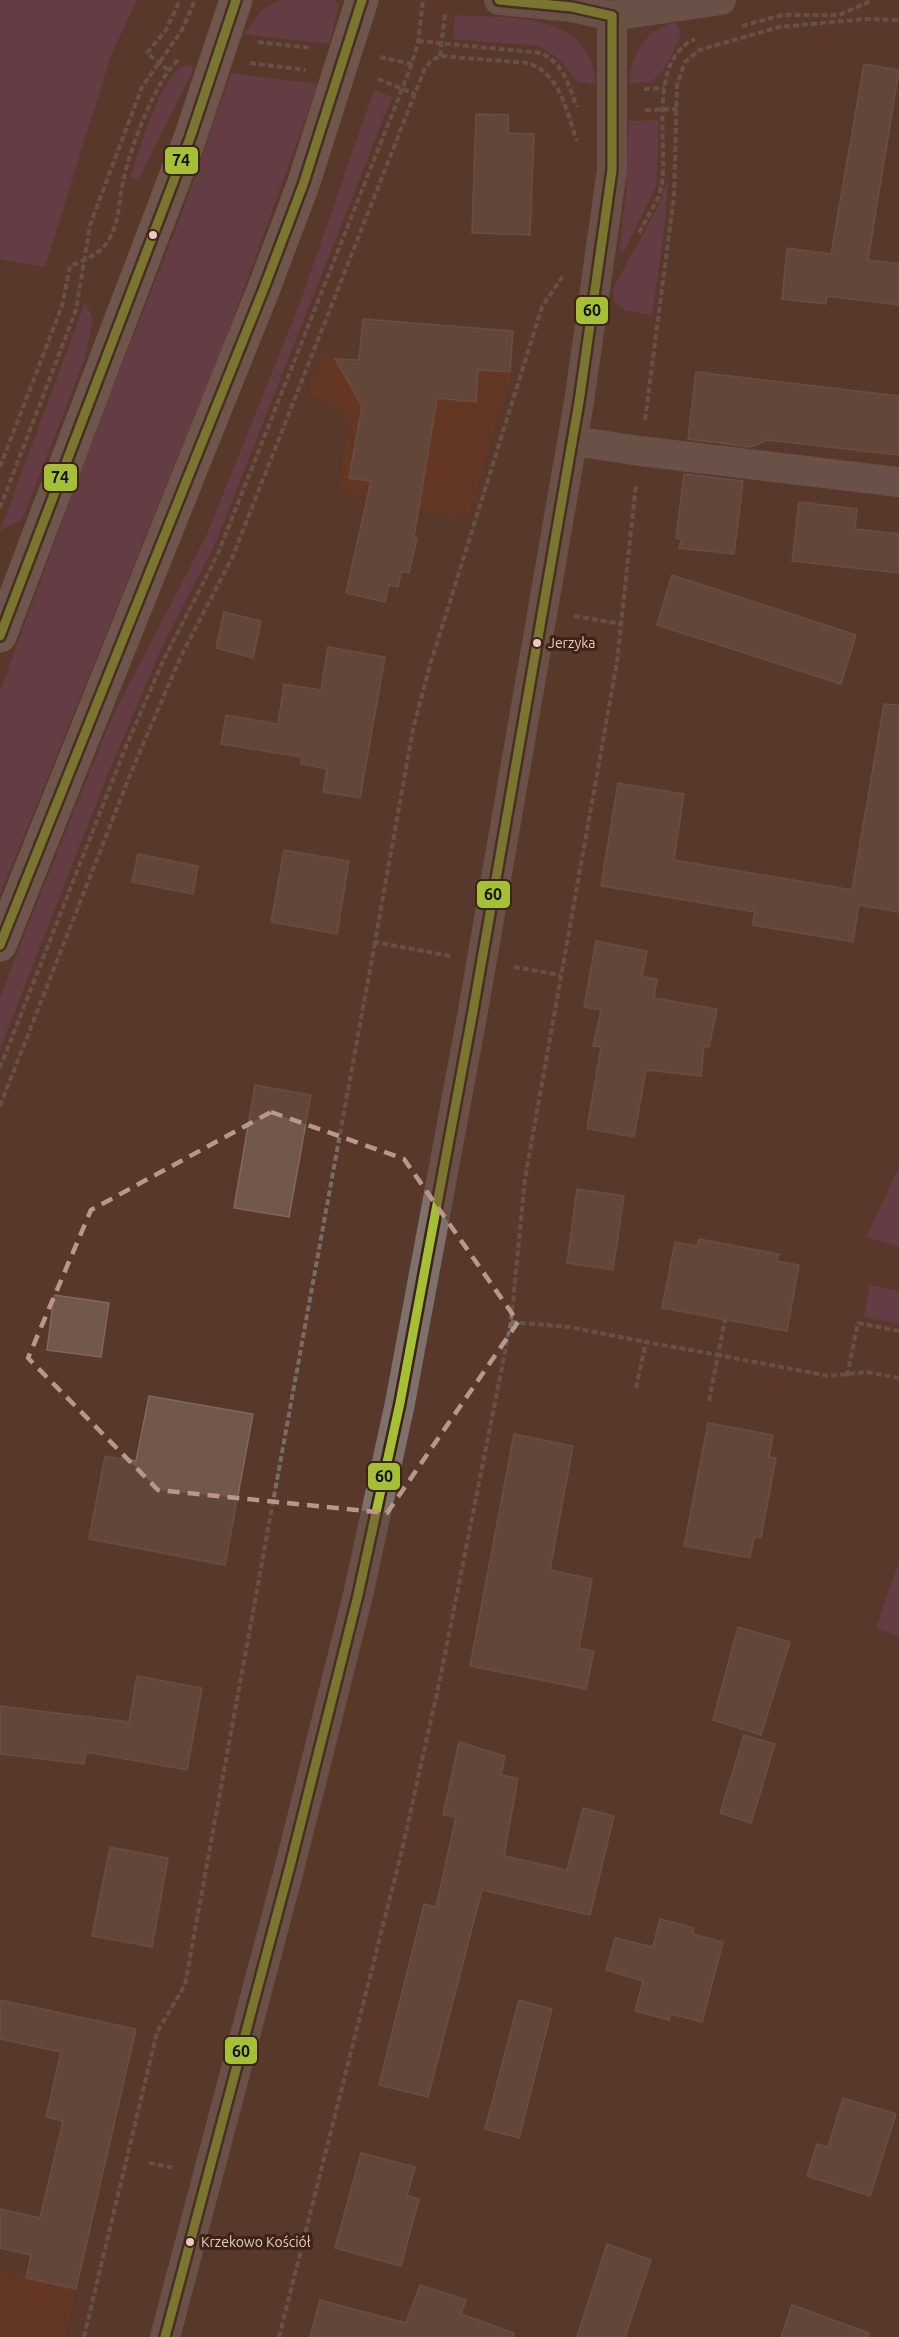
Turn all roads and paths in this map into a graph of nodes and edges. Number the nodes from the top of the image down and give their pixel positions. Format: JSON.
{"nodes":[{"id":1,"x":180,"y":0,"type":"edge"},
{"id":2,"x":195,"y":0,"type":"edge"},
{"id":3,"x":236,"y":0,"type":"edge"},
{"id":4,"x":362,"y":0,"type":"edge"},
{"id":5,"x":423,"y":0,"type":"edge"},
{"id":6,"x":499,"y":0,"type":"edge"},
{"id":7,"x":721,"y":0,"type":"edge"},
{"id":8,"x":873,"y":0,"type":"edge"},
{"id":9,"x":445,"y":14,"type":"dead end"},
{"id":10,"x":612,"y":16,"type":"junction"},
{"id":11,"x":899,"y":20,"type":"edge"},
{"id":12,"x":740,"y":27,"type":"dead end"},
{"id":13,"x":702,"y":37,"type":"dead end"},
{"id":14,"x":254,"y":41,"type":"dead end"},
{"id":15,"x":418,"y":41,"type":"junction"},
{"id":16,"x":441,"y":43,"type":"junction"},
{"id":17,"x":317,"y":49,"type":"dead end"},
{"id":18,"x":185,"y":57,"type":"dead end"},
{"id":19,"x":384,"y":57,"type":"dead end"},
{"id":20,"x":440,"y":57,"type":"junction"},
{"id":21,"x":159,"y":62,"type":"junction"},
{"id":22,"x":247,"y":63,"type":"dead end"},
{"id":23,"x":412,"y":64,"type":"junction"},
{"id":24,"x":168,"y":70,"type":"junction"},
{"id":25,"x":310,"y":70,"type":"dead end"},
{"id":26,"x":378,"y":79,"type":"dead end"},
{"id":27,"x":664,"y":88,"type":"dead end"},
{"id":28,"x":402,"y":89,"type":"junction"},
{"id":29,"x":572,"y":92,"type":"dead end"},
{"id":30,"x":415,"y":94,"type":"junction"},
{"id":31,"x":677,"y":109,"type":"junction"},
{"id":32,"x":641,"y":110,"type":"dead end"},
{"id":33,"x":579,"y":147,"type":"dead end"},
{"id":34,"x":84,"y":261,"type":"junction"},
{"id":35,"x":565,"y":273,"type":"dead end"},
{"id":36,"x":573,"y":441,"type":"junction"},
{"id":37,"x":640,"y":451,"type":"junction"},
{"id":38,"x":0,"y":467,"type":"edge"},
{"id":39,"x":899,"y":482,"type":"edge"},
{"id":40,"x":0,"y":508,"type":"edge"},
{"id":41,"x":0,"y":636,"type":"edge"},
{"id":42,"x":375,"y":942,"type":"junction"},
{"id":43,"x":0,"y":945,"type":"edge"},
{"id":44,"x":482,"y":961,"type":"junction"},
{"id":45,"x":560,"y":975,"type":"junction"},
{"id":46,"x":0,"y":1068,"type":"edge"},
{"id":47,"x":0,"y":1106,"type":"edge"},
{"id":48,"x":725,"y":1320,"type":"dead end"},
{"id":49,"x":511,"y":1322,"type":"junction"},
{"id":50,"x":899,"y":1330,"type":"edge"},
{"id":51,"x":645,"y":1342,"type":"junction"},
{"id":52,"x":718,"y":1354,"type":"junction"},
{"id":53,"x":847,"y":1376,"type":"junction"},
{"id":54,"x":899,"y":1378,"type":"edge"},
{"id":55,"x":636,"y":1388,"type":"dead end"},
{"id":56,"x":709,"y":1401,"type":"dead end"},
{"id":57,"x":84,"y":2337,"type":"edge"},
{"id":58,"x":165,"y":2337,"type":"edge"},
{"id":59,"x":279,"y":2337,"type":"edge"}],
"edges":[{"from":1,"to":21,"type":"path"},
{"from":2,"to":21,"type":"path"},
{"from":3,"to":41,"type":"main road"},
{"from":4,"to":43,"type":"main road"},
{"from":5,"to":15,"type":"path"},
{"from":6,"to":10,"type":"street"},
{"from":7,"to":10,"type":"street"},
{"from":8,"to":12,"type":"path"},
{"from":9,"to":16,"type":"path"},
{"from":10,"to":36,"type":"street"},
{"from":11,"to":31,"type":"path"},
{"from":13,"to":27,"type":"path"},
{"from":14,"to":17,"type":"path"},
{"from":15,"to":16,"type":"path"},
{"from":15,"to":23,"type":"path"},
{"from":16,"to":20,"type":"path"},
{"from":16,"to":29,"type":"path"},
{"from":18,"to":24,"type":"path"},
{"from":19,"to":23,"type":"path"},
{"from":20,"to":30,"type":"path"},
{"from":20,"to":33,"type":"path"},
{"from":21,"to":24,"type":"path"},
{"from":21,"to":34,"type":"path"},
{"from":22,"to":25,"type":"path"},
{"from":23,"to":28,"type":"path"},
{"from":24,"to":34,"type":"path"},
{"from":26,"to":28,"type":"path"},
{"from":28,"to":30,"type":"path"},
{"from":28,"to":46,"type":"path"},
{"from":30,"to":47,"type":"path"},
{"from":31,"to":32,"type":"path"},
{"from":31,"to":37,"type":"path"},
{"from":34,"to":38,"type":"path"},
{"from":34,"to":40,"type":"path"},
{"from":35,"to":42,"type":"path"},
{"from":36,"to":37,"type":"street"},
{"from":36,"to":44,"type":"street"},
{"from":37,"to":39,"type":"street"},
{"from":37,"to":45,"type":"path"},
{"from":42,"to":44,"type":"path"},
{"from":42,"to":57,"type":"path"},
{"from":44,"to":45,"type":"path"},
{"from":44,"to":58,"type":"street"},
{"from":45,"to":49,"type":"path"},
{"from":48,"to":52,"type":"path"},
{"from":49,"to":51,"type":"path"},
{"from":49,"to":59,"type":"path"},
{"from":50,"to":53,"type":"path"},
{"from":51,"to":52,"type":"path"},
{"from":51,"to":55,"type":"path"},
{"from":52,"to":53,"type":"path"},
{"from":52,"to":56,"type":"path"},
{"from":53,"to":54,"type":"path"}]}
